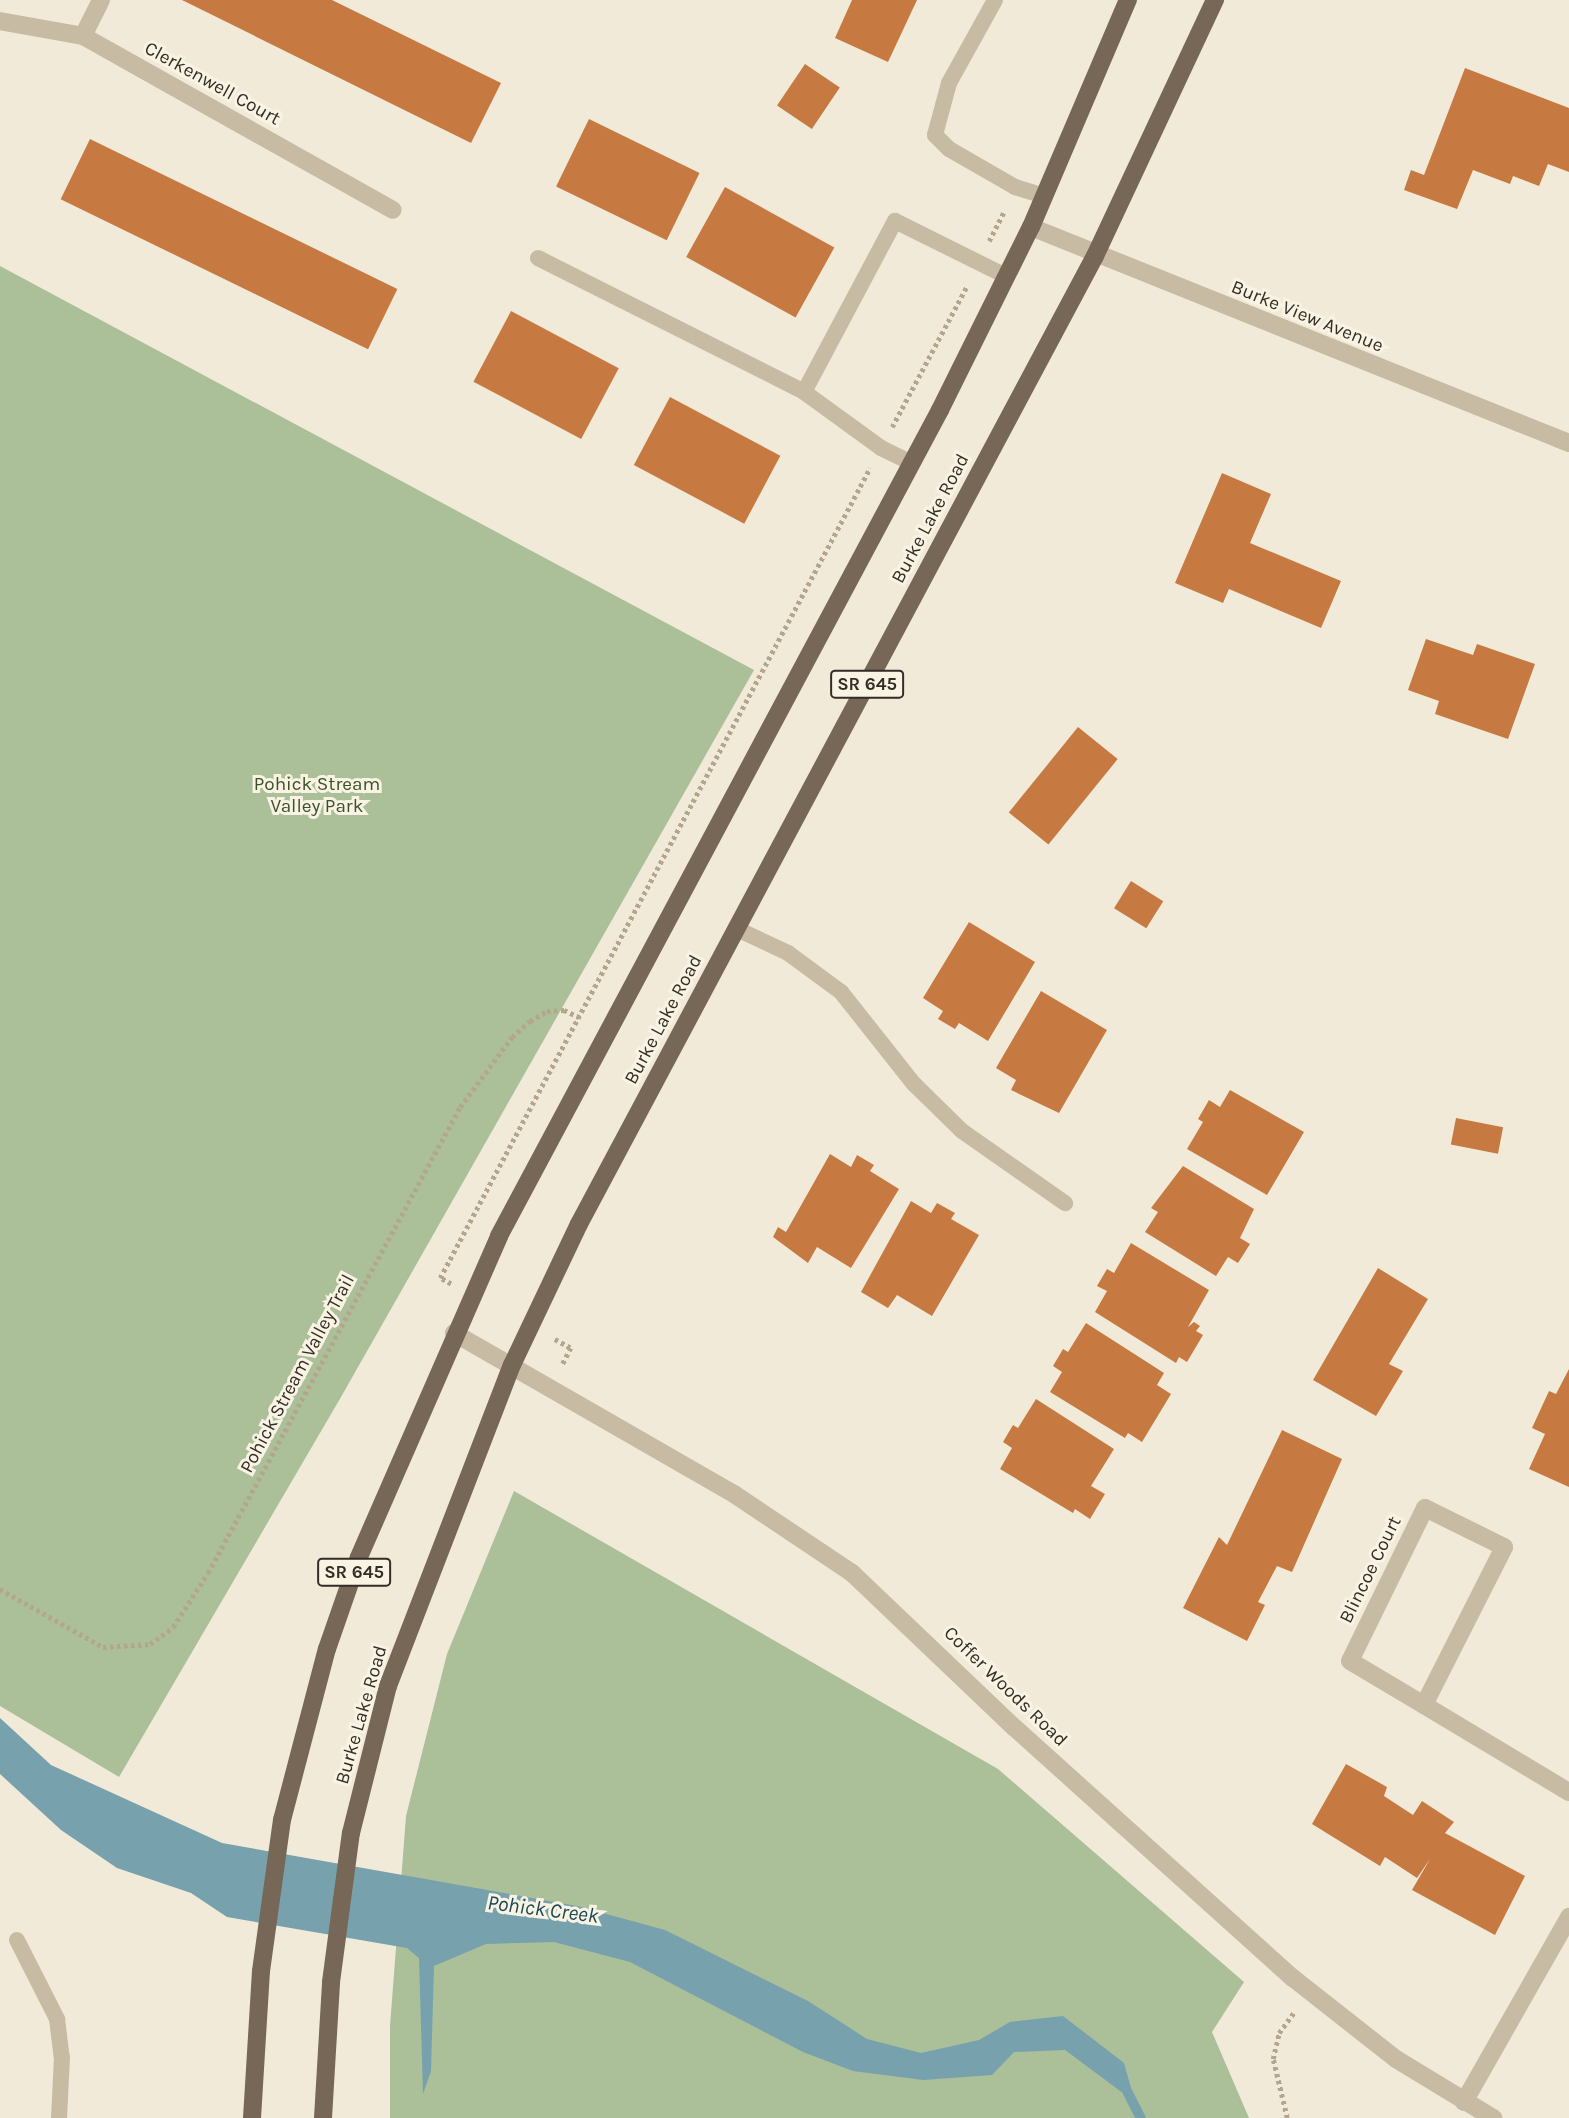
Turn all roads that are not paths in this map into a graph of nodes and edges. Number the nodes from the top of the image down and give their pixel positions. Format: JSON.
{"nodes":[{"id":1,"x":101,"y":0,"type":"edge"},
{"id":2,"x":995,"y":0,"type":"edge"},
{"id":3,"x":1128,"y":0,"type":"edge"},
{"id":4,"x":1215,"y":0,"type":"edge"},
{"id":5,"x":0,"y":20,"type":"edge"},
{"id":6,"x":83,"y":36,"type":"junction"},
{"id":7,"x":1045,"y":196,"type":"junction"},
{"id":8,"x":393,"y":211,"type":"dead end"},
{"id":9,"x":1031,"y":227,"type":"junction"},
{"id":10,"x":1096,"y":256,"type":"junction"},
{"id":11,"x":538,"y":258,"type":"dead end"},
{"id":12,"x":1006,"y":276,"type":"junction"},
{"id":13,"x":804,"y":391,"type":"junction"},
{"id":14,"x":1569,"y":443,"type":"edge"},
{"id":15,"x":912,"y":463,"type":"junction"},
{"id":16,"x":737,"y":929,"type":"junction"},
{"id":17,"x":1065,"y":1203,"type":"dead end"},
{"id":18,"x":454,"y":1333,"type":"junction"},
{"id":19,"x":512,"y":1365,"type":"junction"},
{"id":20,"x":1424,"y":1705,"type":"junction"},
{"id":21,"x":1569,"y":1792,"type":"edge"},
{"id":22,"x":1569,"y":1917,"type":"edge"},
{"id":23,"x":17,"y":1940,"type":"dead end"},
{"id":24,"x":1464,"y":2102,"type":"junction"},
{"id":25,"x":59,"y":2118,"type":"edge"},
{"id":26,"x":252,"y":2118,"type":"edge"},
{"id":27,"x":323,"y":2118,"type":"edge"},
{"id":28,"x":1493,"y":2118,"type":"edge"}],
"edges":[{"from":1,"to":6,"type":"street"},
{"from":2,"to":7,"type":"lane"},
{"from":3,"to":7,"type":"main road","number":"SR 645"},
{"from":4,"to":10,"type":"main road","name":"Burke Lake Road","number":"SR 645"},
{"from":5,"to":6,"type":"street","name":"Clerkenwell Court"},
{"from":6,"to":8,"type":"street","name":"Clerkenwell Court"},
{"from":7,"to":9,"type":"main road","number":"SR 645"},
{"from":9,"to":10,"type":"street","name":"Burke View Avenue"},
{"from":9,"to":12,"type":"main road","number":"SR 645"},
{"from":10,"to":14,"type":"street","name":"Burke View Avenue"},
{"from":10,"to":16,"type":"main road","name":"Burke Lake Road","number":"SR 645"},
{"from":11,"to":13,"type":"lane"},
{"from":12,"to":13,"type":"lane"},
{"from":12,"to":15,"type":"main road","number":"SR 645"},
{"from":13,"to":15,"type":"lane"},
{"from":15,"to":18,"type":"main road","number":"SR 645"},
{"from":16,"to":17,"type":"lane"},
{"from":16,"to":19,"type":"main road","name":"Burke Lake Road","number":"SR 645"},
{"from":18,"to":19,"type":"street","name":"Coffer Woods Road"},
{"from":18,"to":26,"type":"main road","number":"SR 645"},
{"from":19,"to":24,"type":"street","name":"Coffer Woods Road"},
{"from":19,"to":27,"type":"main road","name":"Burke Lake Road","number":"SR 645"},
{"from":20,"to":20,"type":"street","name":"Blincoe Court"},
{"from":20,"to":21,"type":"street","name":"Blincoe Court"},
{"from":22,"to":24,"type":"street"},
{"from":23,"to":25,"type":"lane"},
{"from":24,"to":28,"type":"street","name":"Coffer Woods Road"}]}
